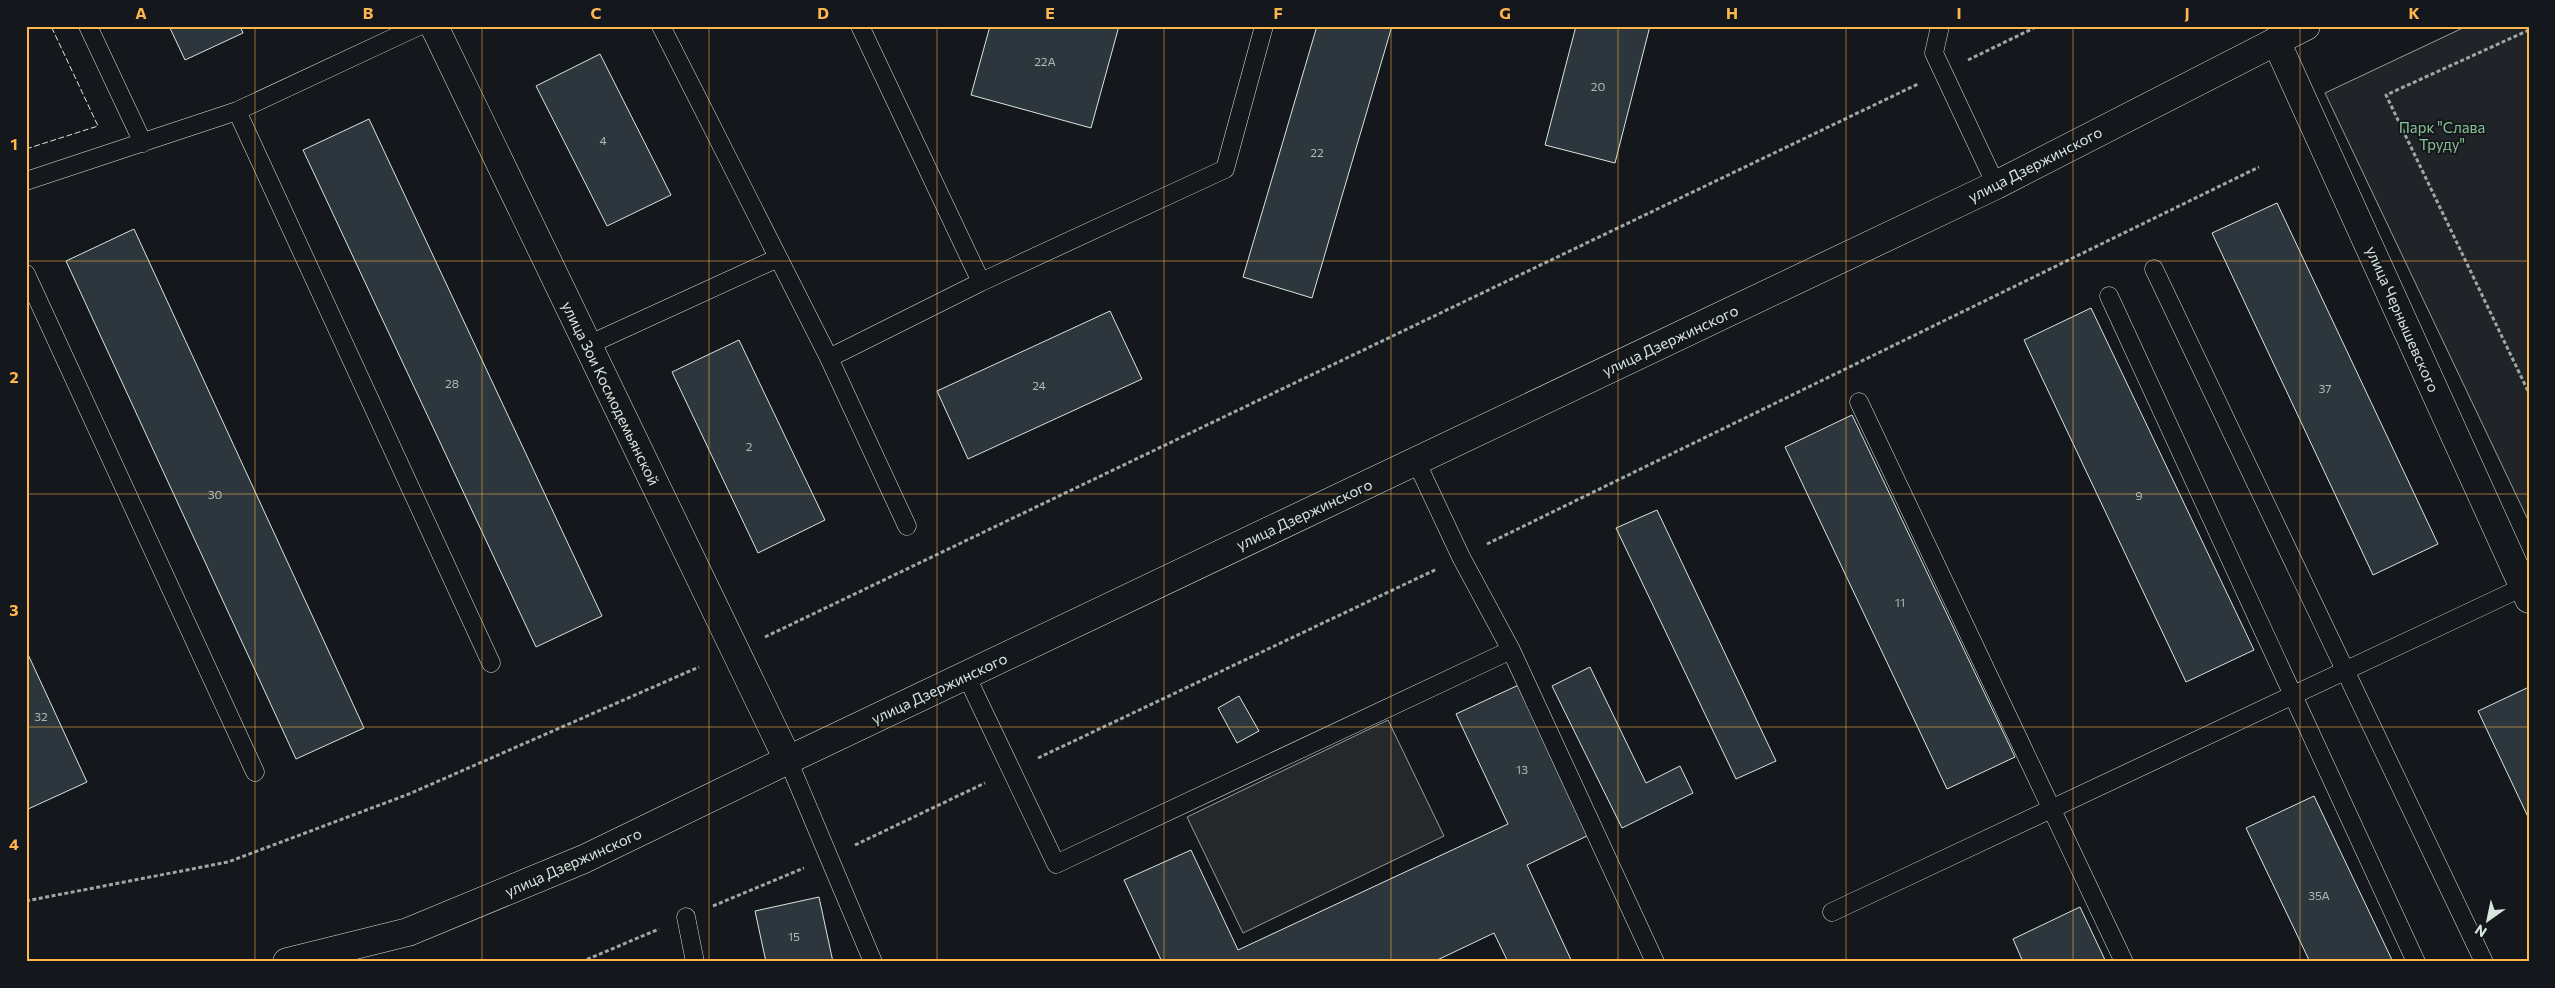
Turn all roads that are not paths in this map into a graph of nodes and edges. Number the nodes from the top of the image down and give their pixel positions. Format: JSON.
{"nodes":[{"id":1,"x":88,"y":26,"type":"edge"},
{"id":2,"x":419,"y":26,"type":"edge"},
{"id":3,"x":434,"y":26,"type":"edge"},
{"id":4,"x":661,"y":26,"type":"edge"},
{"id":5,"x":860,"y":26,"type":"edge"},
{"id":6,"x":1264,"y":26,"type":"edge"},
{"id":7,"x":1940,"y":26,"type":"edge"},
{"id":8,"x":2306,"y":26,"type":"edge"},
{"id":9,"x":2276,"y":41,"type":"junction"},
{"id":10,"x":237,"y":111,"type":"junction"},
{"id":11,"x":143,"y":142,"type":"junction"},
{"id":12,"x":26,"y":181,"type":"edge"},
{"id":13,"x":1996,"y":185,"type":"junction"},
{"id":14,"x":778,"y":258,"type":"junction"},
{"id":15,"x":2154,"y":269,"type":"dead end"},
{"id":16,"x":26,"y":274,"type":"edge"},
{"id":17,"x":981,"y":282,"type":"junction"},
{"id":18,"x":2109,"y":296,"type":"dead end"},
{"id":19,"x":588,"y":345,"type":"junction"},
{"id":20,"x":829,"y":358,"type":"junction"},
{"id":21,"x":1859,"y":402,"type":"dead end"},
{"id":22,"x":1416,"y":461,"type":"junction"},
{"id":23,"x":907,"y":526,"type":"dead end"},
{"id":24,"x":2526,"y":593,"type":"edge"},
{"id":25,"x":1511,"y":650,"type":"junction"},
{"id":26,"x":491,"y":663,"type":"dead end"},
{"id":27,"x":2345,"y":671,"type":"junction"},
{"id":28,"x":966,"y":675,"type":"junction"},
{"id":29,"x":2293,"y":695,"type":"junction"},
{"id":30,"x":788,"y":760,"type":"junction"},
{"id":31,"x":255,"y":772,"type":"dead end"},
{"id":32,"x":2052,"y":809,"type":"junction"},
{"id":33,"x":1832,"y":912,"type":"dead end"},
{"id":34,"x":686,"y":917,"type":"dead end"},
{"id":35,"x":287,"y":962,"type":"edge"},
{"id":36,"x":695,"y":962,"type":"edge"},
{"id":37,"x":873,"y":962,"type":"edge"},
{"id":38,"x":1655,"y":962,"type":"edge"},
{"id":39,"x":2124,"y":962,"type":"edge"},
{"id":40,"x":2416,"y":962,"type":"edge"},
{"id":41,"x":2484,"y":962,"type":"edge"}],
"edges":[{"from":1,"to":11,"type":"lane"},
{"from":2,"to":10,"type":"lane"},
{"from":3,"to":19,"type":"main road","name":"улица Зои Космодемьянской"},
{"from":4,"to":14,"type":"lane"},
{"from":5,"to":17,"type":"lane"},
{"from":6,"to":17,"type":"lane"},
{"from":7,"to":13,"type":"lane"},
{"from":8,"to":9,"type":"main road","name":"улица Дзержинского"},
{"from":9,"to":13,"type":"main road","name":"улица Дзержинского"},
{"from":9,"to":24,"type":"main road","name":"улица Чернышевского"},
{"from":10,"to":11,"type":"lane"},
{"from":10,"to":26,"type":"lane"},
{"from":11,"to":12,"type":"lane"},
{"from":13,"to":22,"type":"main road","name":"улица Дзержинского"},
{"from":14,"to":19,"type":"lane"},
{"from":14,"to":20,"type":"lane"},
{"from":15,"to":27,"type":"lane"},
{"from":16,"to":31,"type":"lane"},
{"from":17,"to":20,"type":"lane"},
{"from":18,"to":29,"type":"lane"},
{"from":19,"to":30,"type":"main road","name":"улица Зои Космодемьянской"},
{"from":20,"to":23,"type":"lane"},
{"from":21,"to":32,"type":"lane"},
{"from":22,"to":25,"type":"lane"},
{"from":22,"to":28,"type":"main road","name":"улица Дзержинского"},
{"from":24,"to":27,"type":"lane"},
{"from":25,"to":28,"type":"lane"},
{"from":25,"to":38,"type":"lane"},
{"from":27,"to":29,"type":"lane"},
{"from":27,"to":41,"type":"lane"},
{"from":28,"to":30,"type":"main road","name":"улица Дзержинского"},
{"from":29,"to":32,"type":"lane"},
{"from":29,"to":40,"type":"lane"},
{"from":30,"to":35,"type":"main road","name":"улица Дзержинского"},
{"from":30,"to":37,"type":"lane"},
{"from":32,"to":33,"type":"lane"},
{"from":32,"to":39,"type":"lane"},
{"from":34,"to":36,"type":"lane"}]}
